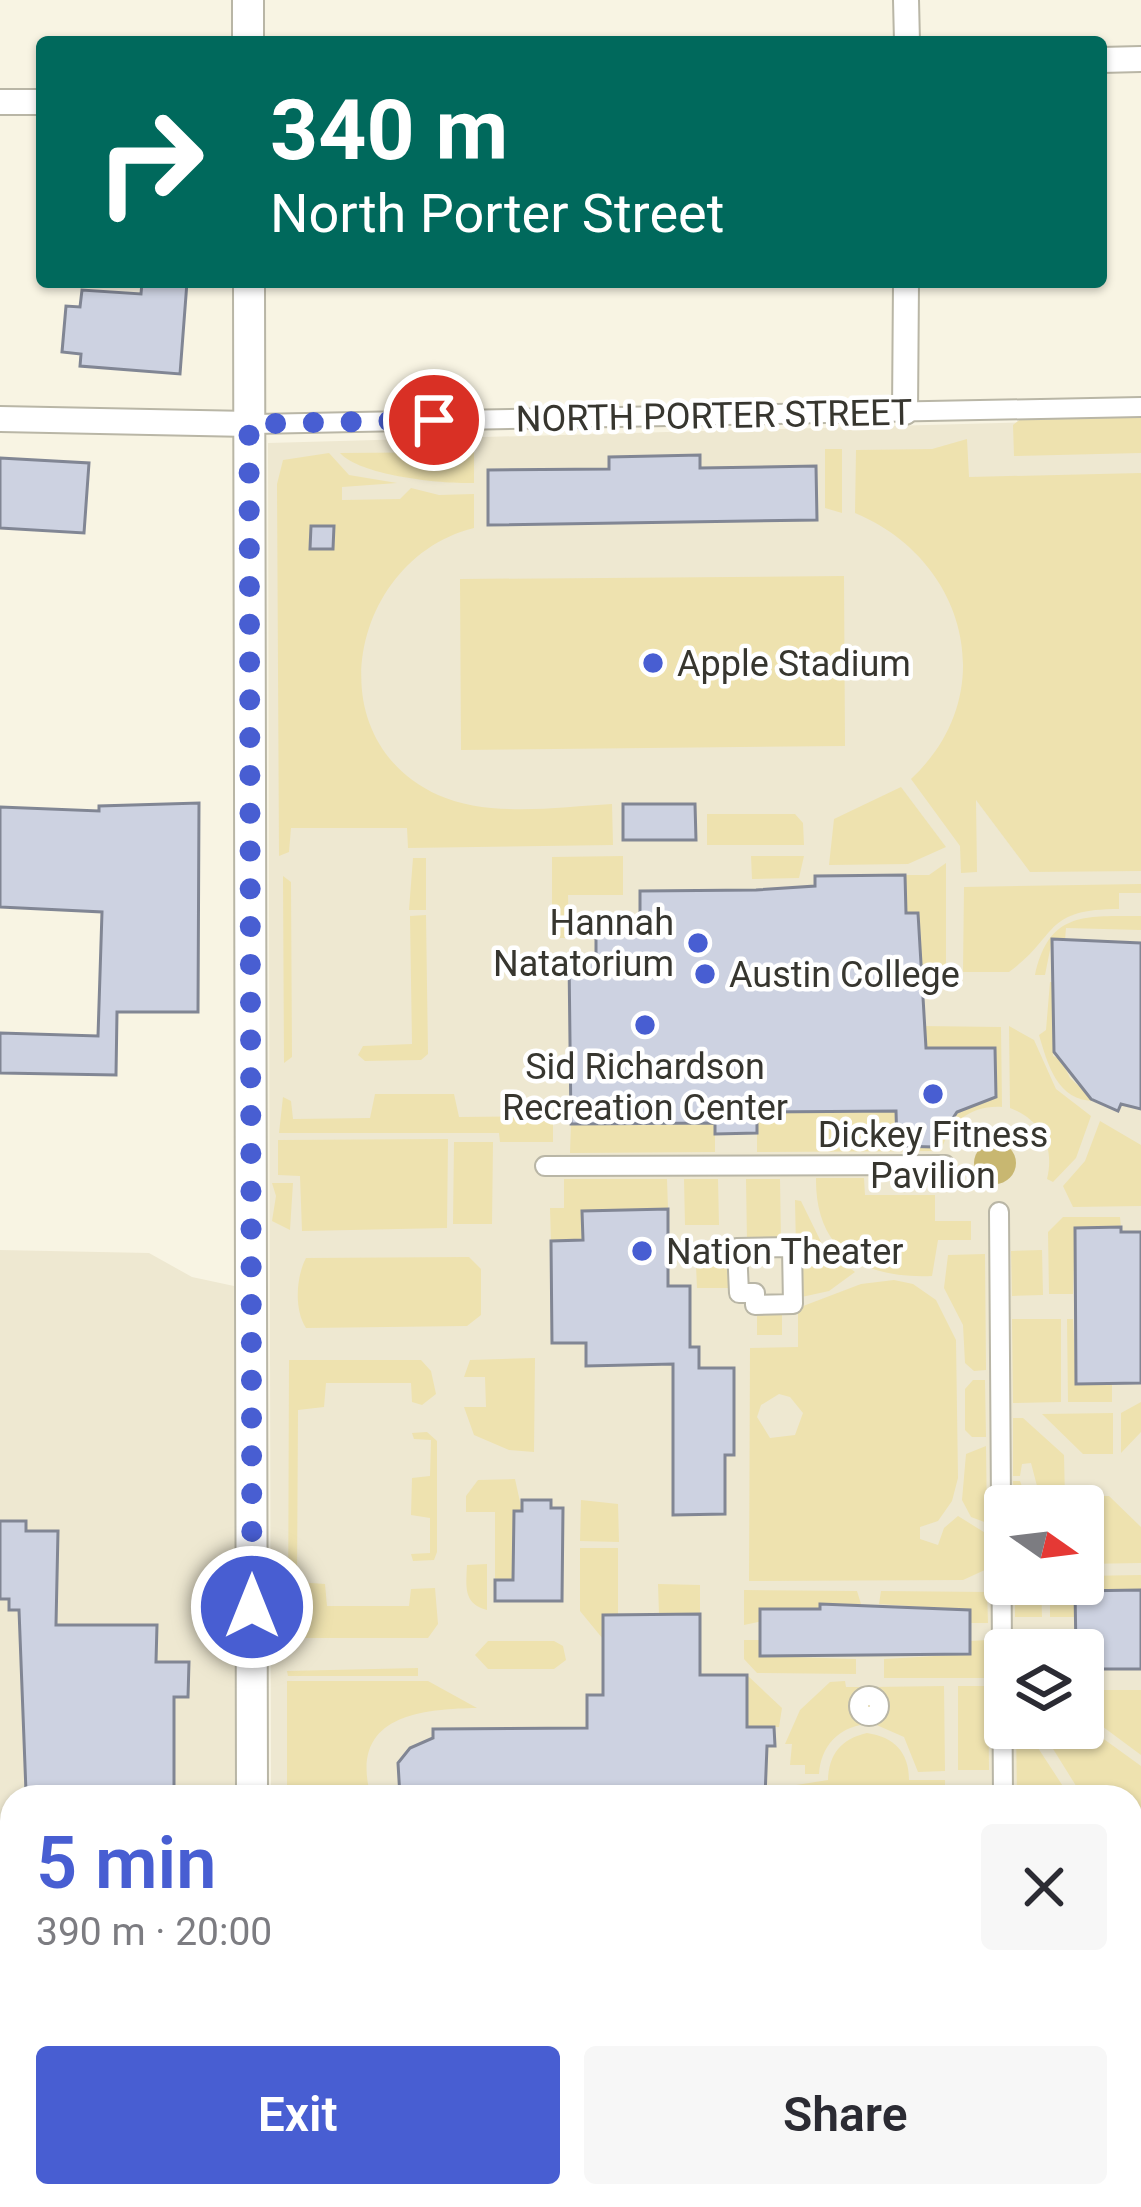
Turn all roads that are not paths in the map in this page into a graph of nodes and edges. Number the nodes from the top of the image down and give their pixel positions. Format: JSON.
{"nodes":[{"id":1,"x":248,"y":0,"type":"edge"},
{"id":2,"x":906,"y":0,"type":"edge"},
{"id":3,"x":248,"y":36,"type":"edge"},
{"id":4,"x":907,"y":36,"type":"edge"},
{"id":5,"x":1141,"y":59,"type":"edge"},
{"id":6,"x":1107,"y":60,"type":"edge"},
{"id":7,"x":0,"y":102,"type":"edge"},
{"id":8,"x":36,"y":102,"type":"edge"},
{"id":9,"x":249,"y":288,"type":"edge"},
{"id":10,"x":906,"y":288,"type":"edge"},
{"id":11,"x":1141,"y":407,"type":"edge"},
{"id":12,"x":905,"y":412,"type":"junction"},
{"id":13,"x":0,"y":418,"type":"edge"},
{"id":14,"x":249,"y":424,"type":"junction"},
{"id":15,"x":945,"y":1165,"type":"dead end"},
{"id":16,"x":545,"y":1166,"type":"dead end"},
{"id":17,"x":999,"y":1212,"type":"dead end"},
{"id":18,"x":252,"y":1785,"type":"edge"},
{"id":19,"x":1003,"y":1785,"type":"edge"}],
"edges":[{"from":1,"to":3,"type":"street"},
{"from":2,"to":4,"type":"street"},
{"from":5,"to":6,"type":"street"},
{"from":7,"to":8,"type":"street"},
{"from":9,"to":14,"type":"street"},
{"from":10,"to":12,"type":"street"},
{"from":11,"to":12,"type":"street","name":"NORTH PORTER STREET"},
{"from":12,"to":14,"type":"street","name":"NORTH PORTER STREET"},
{"from":13,"to":14,"type":"street","name":"NORTH PORTER STREET"},
{"from":14,"to":18,"type":"street"},
{"from":15,"to":16,"type":"street"},
{"from":17,"to":19,"type":"street"}]}
